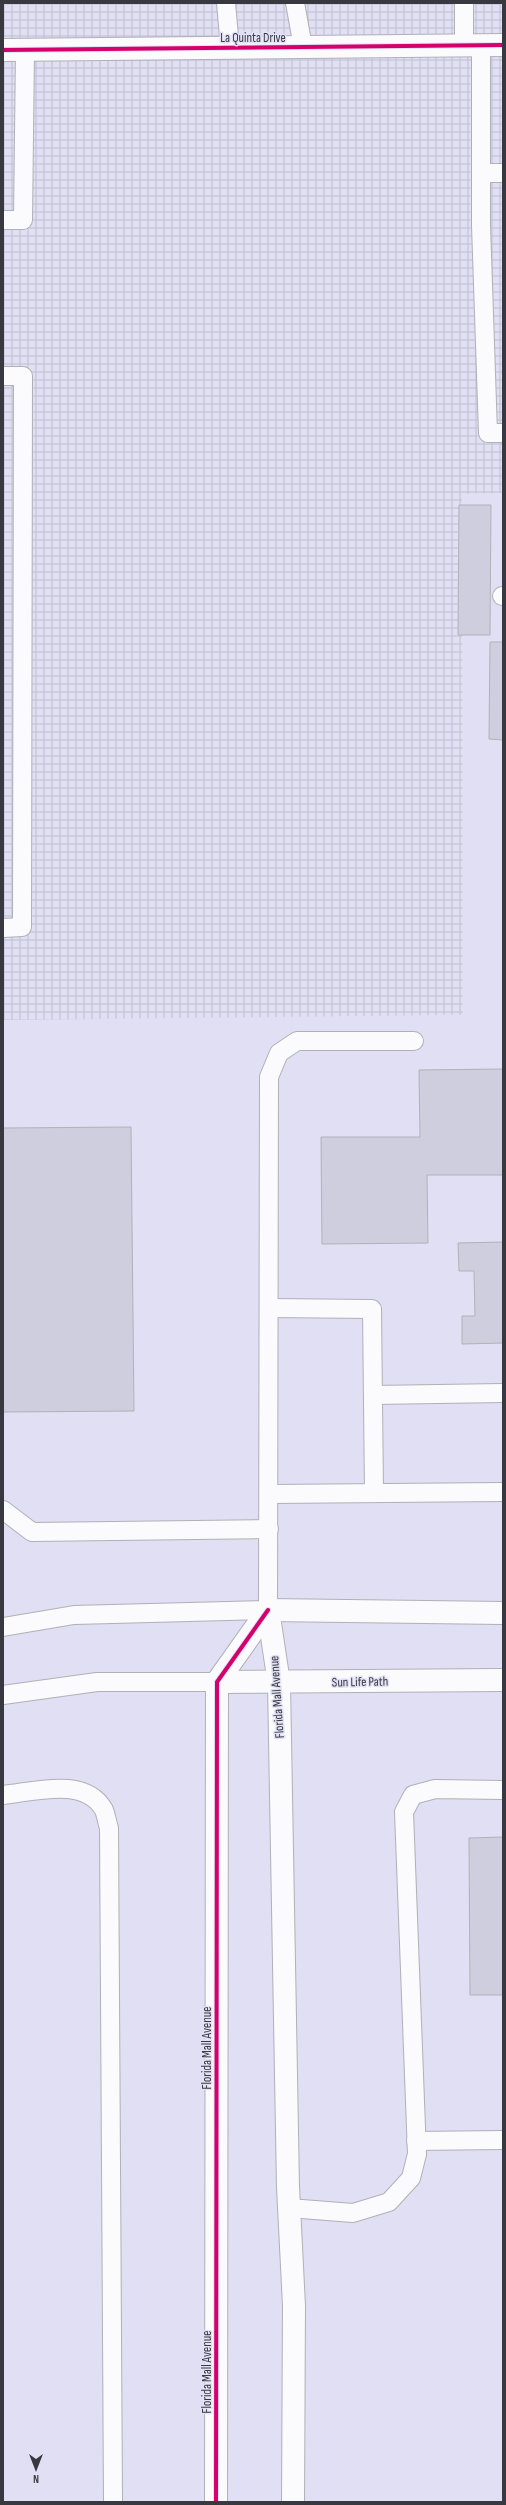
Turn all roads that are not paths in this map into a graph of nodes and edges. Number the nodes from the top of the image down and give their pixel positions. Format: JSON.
{"nodes":[{"id":1,"x":226,"y":3,"type":"edge"},
{"id":2,"x":295,"y":3,"type":"edge"},
{"id":3,"x":464,"y":3,"type":"edge"},
{"id":4,"x":472,"y":45,"type":"junction"},
{"id":5,"x":503,"y":45,"type":"edge"},
{"id":6,"x":302,"y":47,"type":"junction"},
{"id":7,"x":230,"y":48,"type":"junction"},
{"id":8,"x":3,"y":50,"type":"edge"},
{"id":9,"x":25,"y":50,"type":"junction"},
{"id":10,"x":482,"y":173,"type":"junction"},
{"id":11,"x":503,"y":173,"type":"edge"},
{"id":12,"x":3,"y":220,"type":"edge"},
{"id":13,"x":3,"y":376,"type":"edge"},
{"id":14,"x":503,"y":433,"type":"edge"},
{"id":15,"x":3,"y":928,"type":"edge"},
{"id":16,"x":414,"y":1041,"type":"dead end"},
{"id":17,"x":269,"y":1308,"type":"junction"},
{"id":18,"x":503,"y":1393,"type":"edge"},
{"id":19,"x":373,"y":1396,"type":"junction"},
{"id":20,"x":503,"y":1492,"type":"edge"},
{"id":21,"x":374,"y":1493,"type":"junction"},
{"id":22,"x":270,"y":1494,"type":"junction"},
{"id":23,"x":3,"y":1510,"type":"edge"},
{"id":24,"x":269,"y":1529,"type":"junction"},
{"id":25,"x":268,"y":1610,"type":"junction"},
{"id":26,"x":503,"y":1613,"type":"edge"},
{"id":27,"x":3,"y":1627,"type":"edge"},
{"id":28,"x":503,"y":1680,"type":"edge"},
{"id":29,"x":217,"y":1682,"type":"junction"},
{"id":30,"x":279,"y":1683,"type":"junction"},
{"id":31,"x":3,"y":1695,"type":"edge"},
{"id":32,"x":503,"y":1790,"type":"edge"},
{"id":33,"x":3,"y":1795,"type":"edge"},
{"id":34,"x":503,"y":2140,"type":"edge"},
{"id":35,"x":416,"y":2141,"type":"junction"},
{"id":36,"x":289,"y":2208,"type":"junction"},
{"id":37,"x":113,"y":2502,"type":"edge"},
{"id":38,"x":216,"y":2502,"type":"edge"},
{"id":39,"x":293,"y":2502,"type":"edge"}],
"edges":[{"from":1,"to":7,"type":"lane"},
{"from":2,"to":6,"type":"lane"},
{"from":3,"to":4,"type":"lane"},
{"from":4,"to":5,"type":"street","name":"La Quinta Drive"},
{"from":4,"to":6,"type":"street","name":"La Quinta Drive"},
{"from":4,"to":10,"type":"lane"},
{"from":6,"to":7,"type":"street","name":"La Quinta Drive"},
{"from":7,"to":9,"type":"street","name":"La Quinta Drive"},
{"from":8,"to":9,"type":"street","name":"La Quinta Drive"},
{"from":9,"to":12,"type":"lane"},
{"from":10,"to":11,"type":"lane"},
{"from":10,"to":14,"type":"lane"},
{"from":13,"to":15,"type":"lane"},
{"from":16,"to":17,"type":"lane"},
{"from":17,"to":19,"type":"lane"},
{"from":17,"to":22,"type":"lane"},
{"from":18,"to":19,"type":"lane"},
{"from":19,"to":21,"type":"lane"},
{"from":20,"to":21,"type":"lane"},
{"from":21,"to":22,"type":"lane"},
{"from":22,"to":24,"type":"lane"},
{"from":23,"to":24,"type":"lane"},
{"from":24,"to":25,"type":"lane"},
{"from":25,"to":26,"type":"street"},
{"from":25,"to":27,"type":"lane"},
{"from":25,"to":29,"type":"street"},
{"from":25,"to":30,"type":"street","name":"Florida Mall Avenue"},
{"from":28,"to":30,"type":"street","name":"Sun Life Path"},
{"from":29,"to":30,"type":"street","name":"Sun Life Path"},
{"from":29,"to":31,"type":"lane"},
{"from":29,"to":38,"type":"street","name":"Florida Mall Avenue"},
{"from":30,"to":36,"type":"street","name":"Florida Mall Avenue"},
{"from":32,"to":35,"type":"lane"},
{"from":33,"to":37,"type":"lane"},
{"from":34,"to":35,"type":"lane"},
{"from":35,"to":36,"type":"lane"},
{"from":36,"to":39,"type":"street","name":"Florida Mall Avenue"}]}
